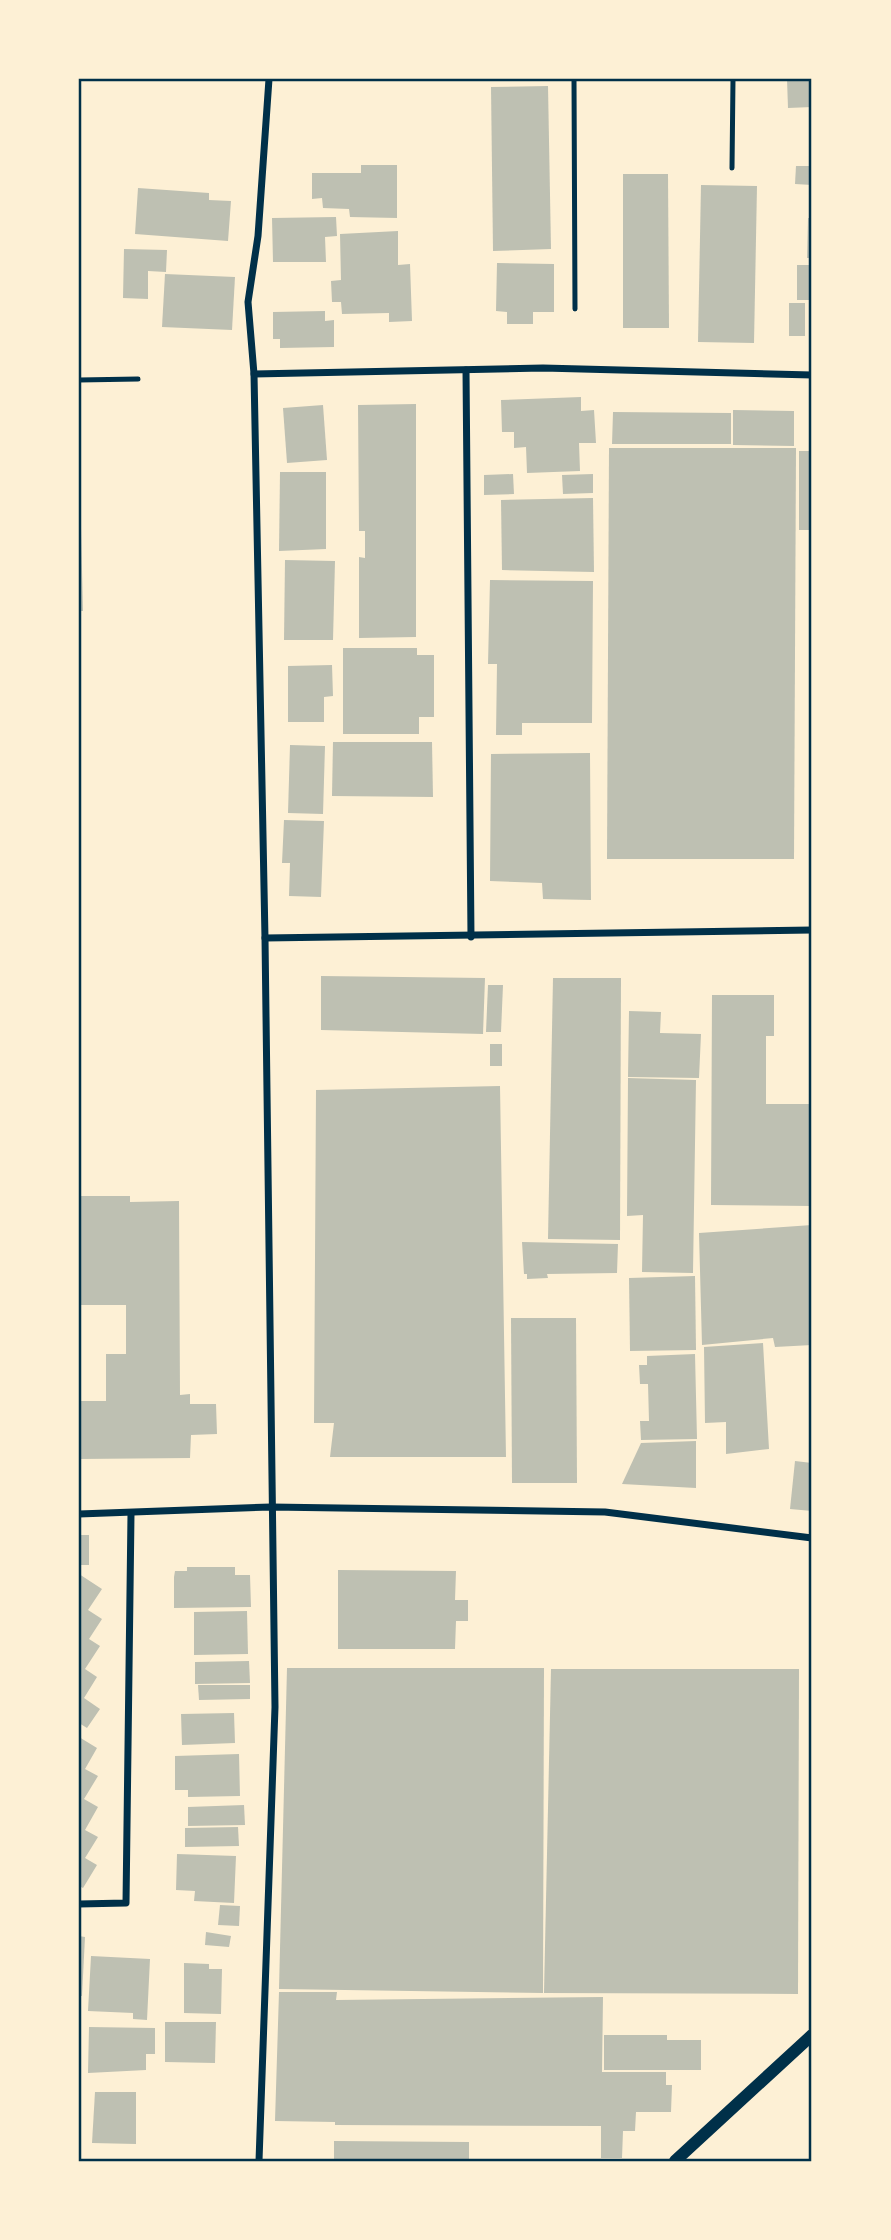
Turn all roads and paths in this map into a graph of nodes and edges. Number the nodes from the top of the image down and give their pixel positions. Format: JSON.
{"nodes":[{"id":1,"x":270,"y":79,"type":"edge"},
{"id":2,"x":574,"y":79,"type":"edge"},
{"id":3,"x":733,"y":79,"type":"edge"},
{"id":4,"x":732,"y":168,"type":"dead end"},
{"id":5,"x":575,"y":309,"type":"dead end"},
{"id":6,"x":466,"y":370,"type":"junction"},
{"id":7,"x":254,"y":374,"type":"junction"},
{"id":8,"x":812,"y":375,"type":"edge"},
{"id":9,"x":138,"y":379,"type":"dead end"},
{"id":10,"x":79,"y":380,"type":"edge"},
{"id":11,"x":812,"y":930,"type":"edge"},
{"id":12,"x":471,"y":937,"type":"junction"},
{"id":13,"x":265,"y":938,"type":"junction"},
{"id":14,"x":271,"y":1507,"type":"junction"},
{"id":15,"x":79,"y":1514,"type":"edge"},
{"id":16,"x":131,"y":1514,"type":"junction"},
{"id":17,"x":812,"y":1538,"type":"edge"},
{"id":18,"x":79,"y":1905,"type":"edge"},
{"id":19,"x":812,"y":2035,"type":"edge"},
{"id":20,"x":259,"y":2161,"type":"edge"},
{"id":21,"x":675,"y":2161,"type":"edge"}],
"edges":[{"from":1,"to":7,"type":"street"},
{"from":2,"to":5,"type":"lane"},
{"from":3,"to":4,"type":"lane"},
{"from":6,"to":7,"type":"street"},
{"from":6,"to":8,"type":"street"},
{"from":6,"to":12,"type":"street"},
{"from":7,"to":13,"type":"street"},
{"from":9,"to":10,"type":"lane"},
{"from":11,"to":12,"type":"street"},
{"from":12,"to":13,"type":"street"},
{"from":13,"to":14,"type":"street"},
{"from":14,"to":16,"type":"street"},
{"from":14,"to":17,"type":"street"},
{"from":14,"to":20,"type":"street"},
{"from":15,"to":16,"type":"street"},
{"from":16,"to":18,"type":"street"},
{"from":19,"to":21,"type":"street"}]}
